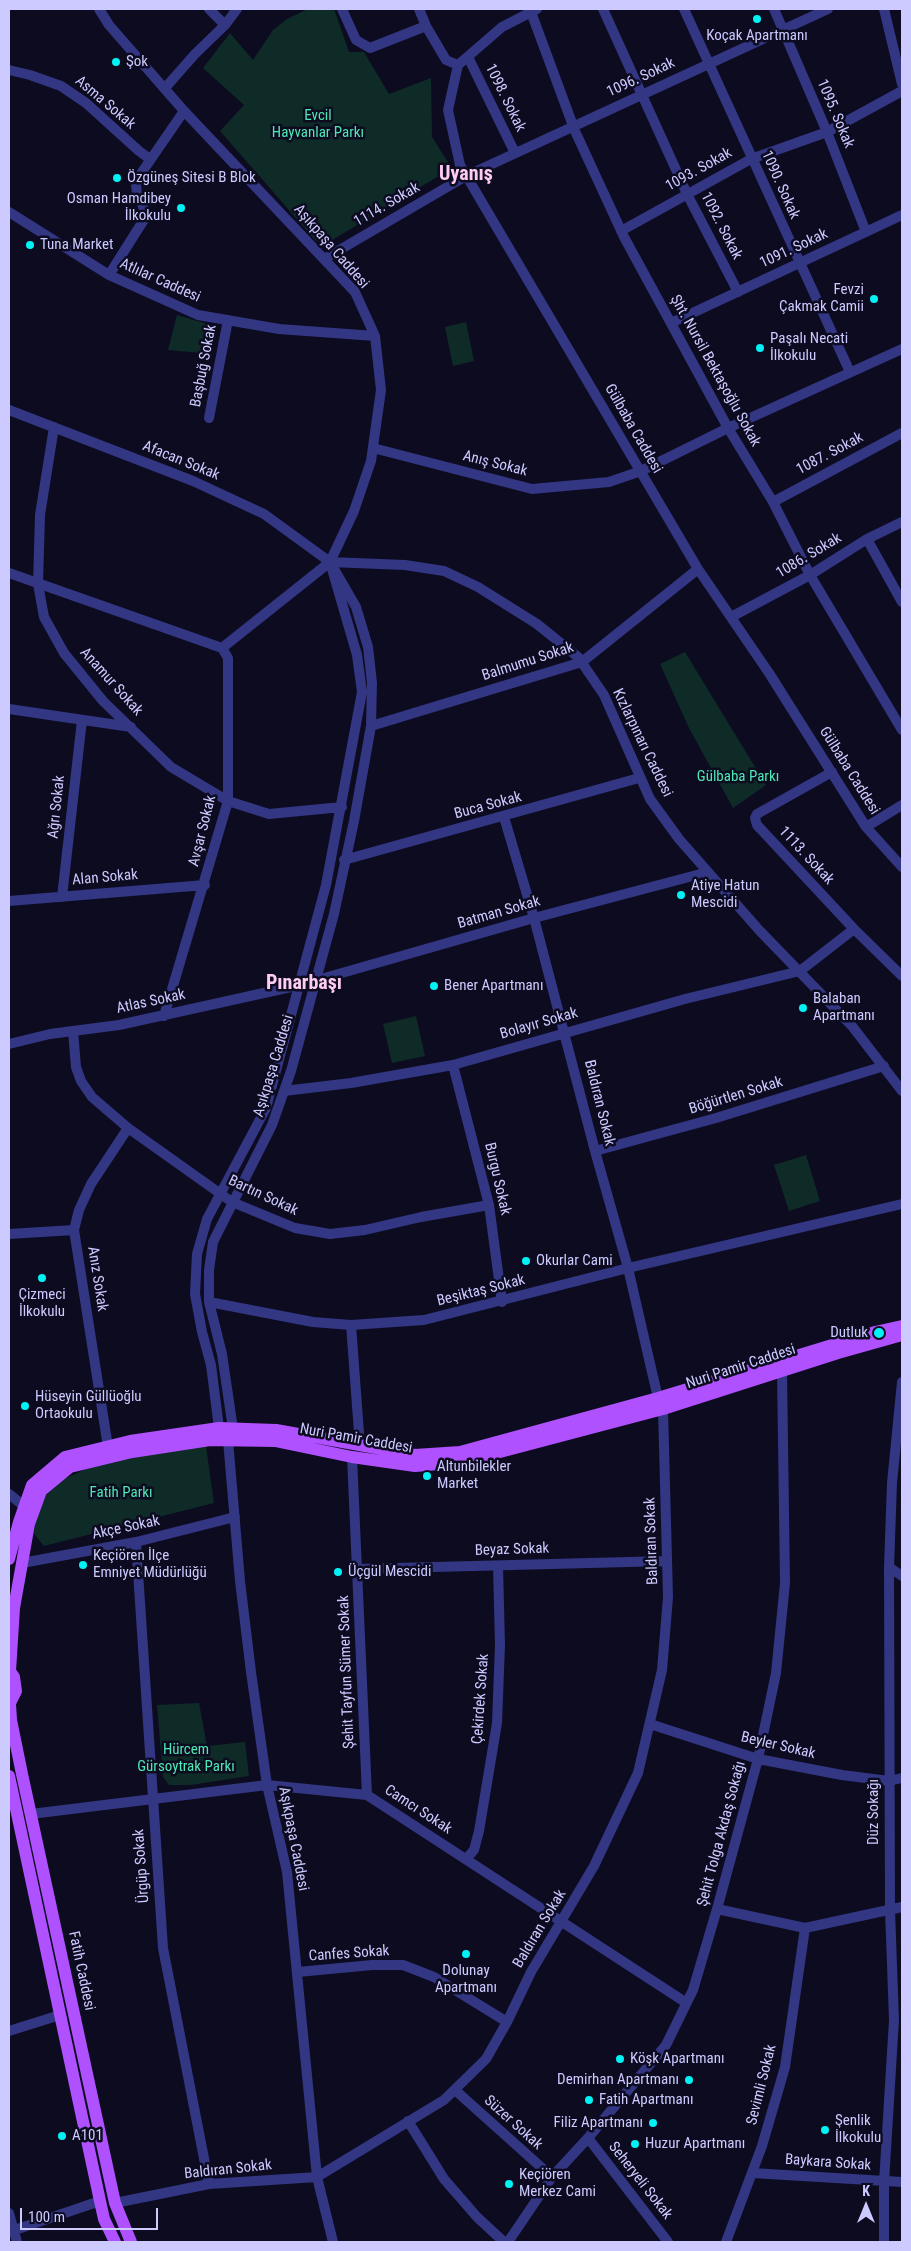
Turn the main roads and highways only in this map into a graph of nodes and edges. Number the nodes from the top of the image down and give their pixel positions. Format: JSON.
{"nodes":[{"id":1,"x":902,"y":1326,"type":"edge"},
{"id":2,"x":902,"y":1335,"type":"edge"},
{"id":3,"x":661,"y":1403,"type":"junction"},
{"id":4,"x":231,"y":1434,"type":"junction"},
{"id":5,"x":9,"y":1560,"type":"edge"},
{"id":6,"x":9,"y":1671,"type":"edge"},
{"id":7,"x":9,"y":1704,"type":"edge"},
{"id":8,"x":9,"y":1776,"type":"edge"},
{"id":9,"x":116,"y":2242,"type":"edge"},
{"id":10,"x":131,"y":2242,"type":"edge"}],
"edges":[{"from":1,"to":3,"type":"main road","name":"Nuri Pamir Caddesi"},
{"from":2,"to":3,"type":"main road","name":"Nuri Pamir Caddesi"},
{"from":3,"to":4,"type":"main road","name":"Nuri Pamir Caddesi"},
{"from":3,"to":4,"type":"main road","name":"Nuri Pamir Caddesi"},
{"from":4,"to":5,"type":"main road","name":"Nuri Pamir Caddesi"},
{"from":4,"to":6,"type":"main road","name":"Nuri Pamir Caddesi"},
{"from":6,"to":7,"type":"main road","name":"Nuri Pamir Caddesi"},
{"from":7,"to":10,"type":"main road","name":"Fatih Caddesi"},
{"from":8,"to":9,"type":"main road","name":"Fatih Caddesi"}]}
